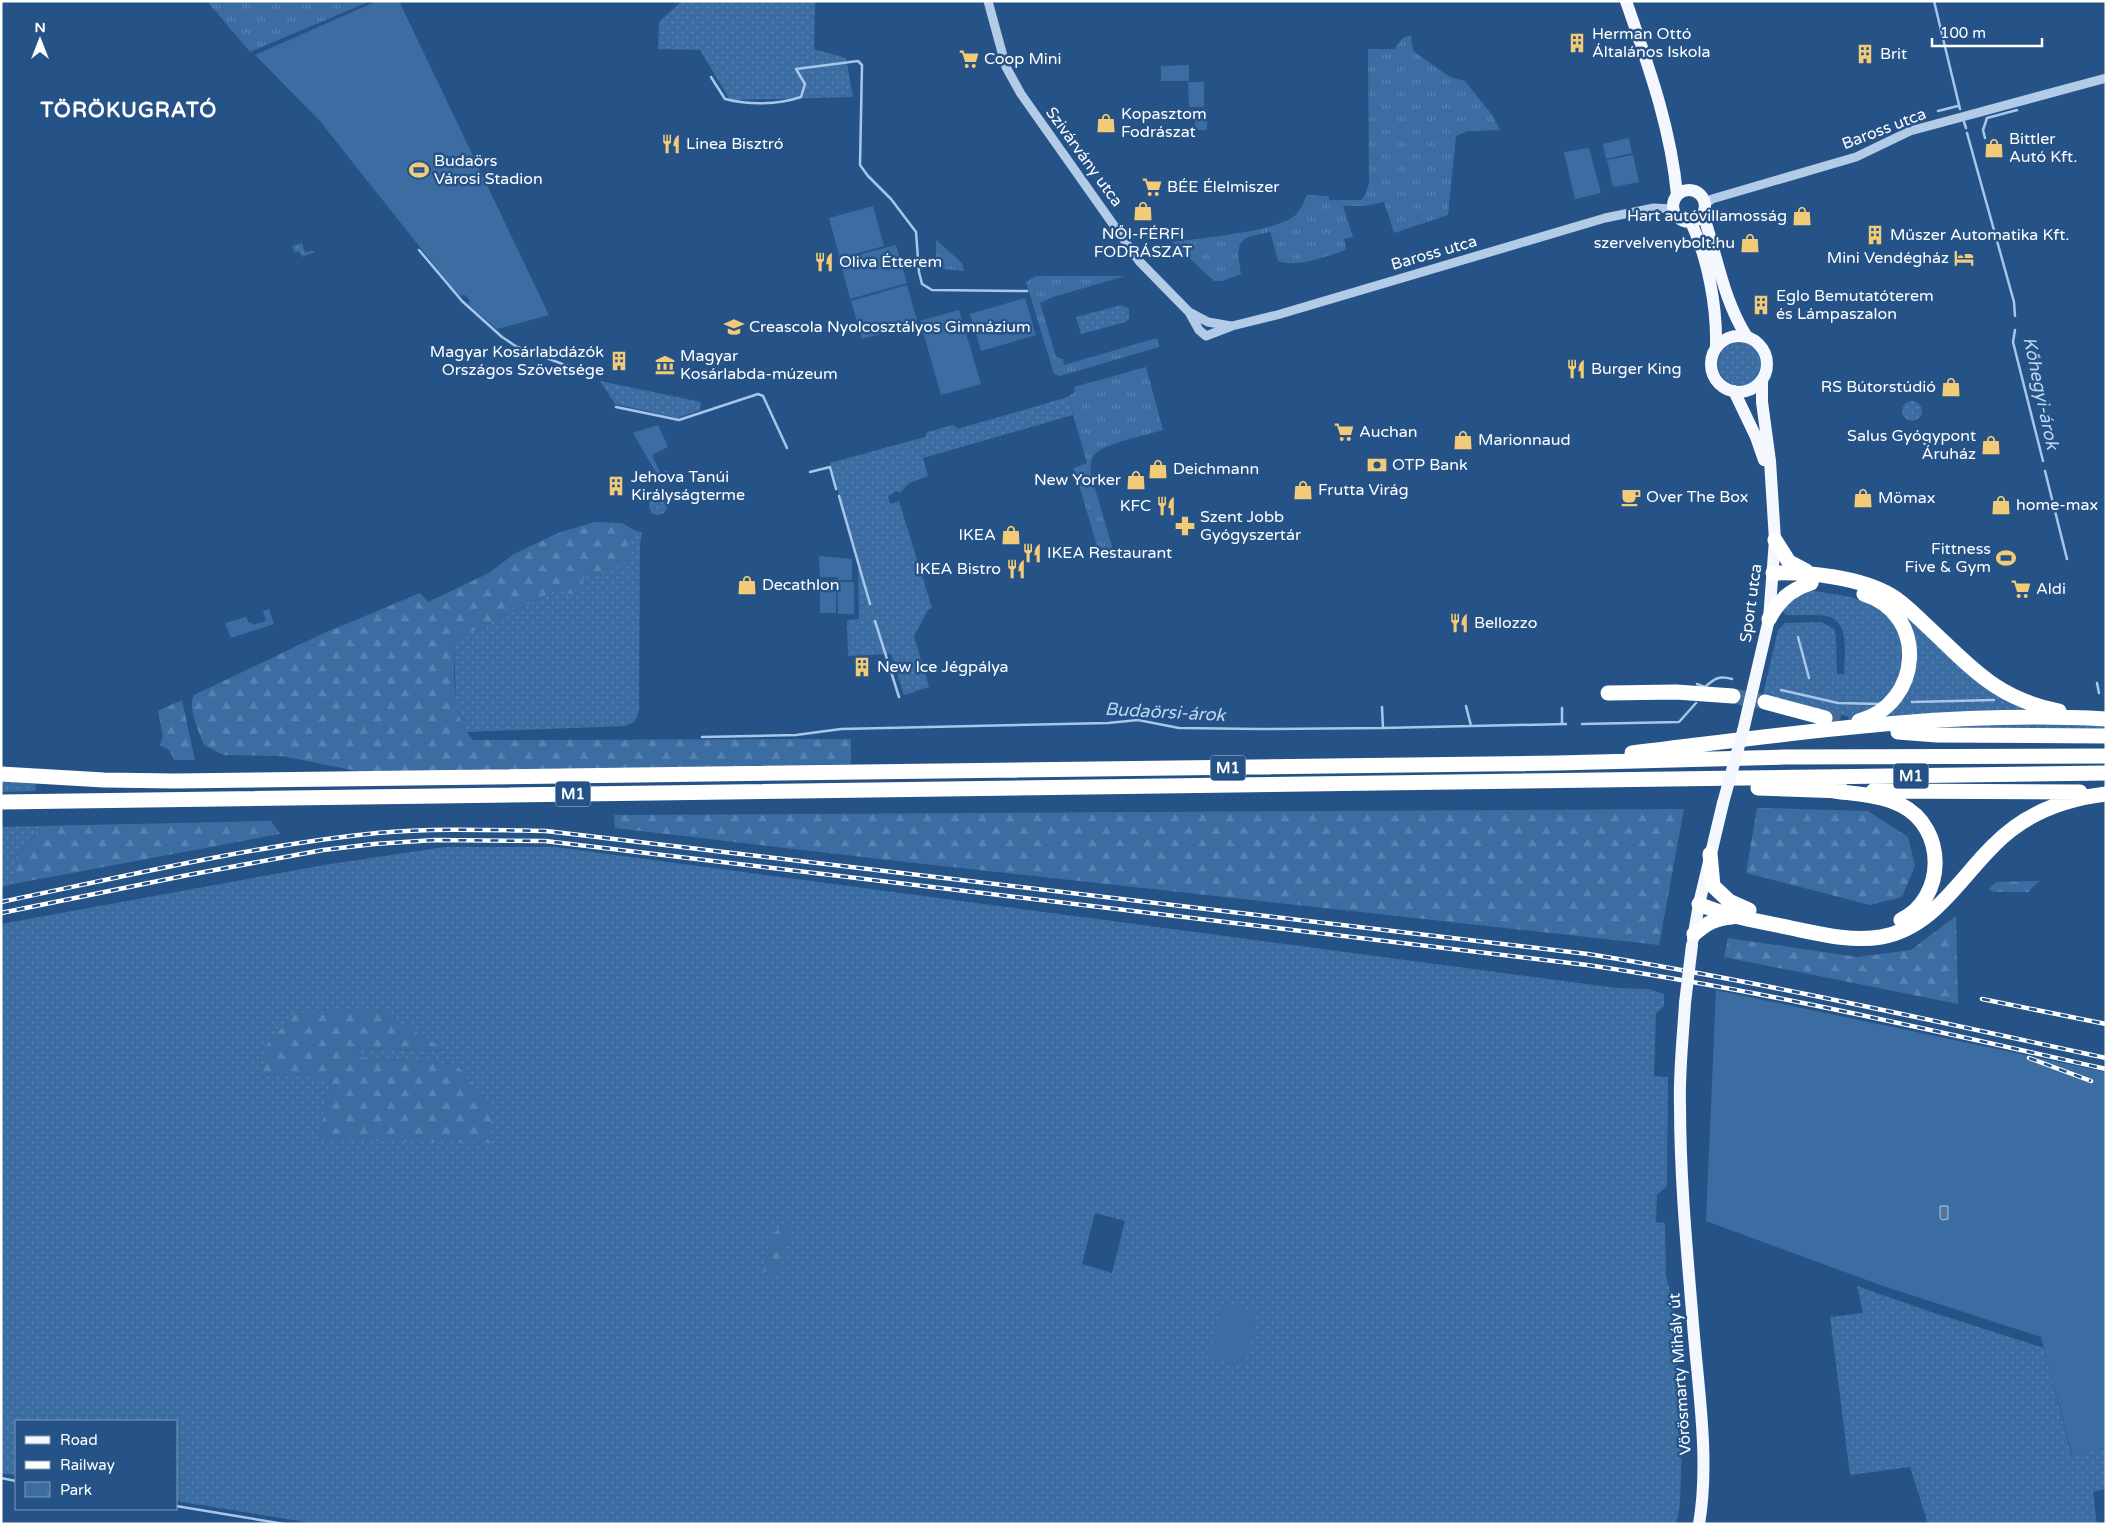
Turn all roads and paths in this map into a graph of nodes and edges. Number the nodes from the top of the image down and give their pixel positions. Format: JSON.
{"nodes":[{"id":1,"x":988,"y":1,"type":"edge"},
{"id":2,"x":1626,"y":1,"type":"edge"},
{"id":3,"x":2106,"y":78,"type":"edge"},
{"id":4,"x":1673,"y":158,"type":"junction"},
{"id":5,"x":1690,"y":190,"type":"junction"},
{"id":6,"x":1677,"y":195,"type":"junction"},
{"id":7,"x":1673,"y":209,"type":"junction"},
{"id":8,"x":1704,"y":209,"type":"junction"},
{"id":9,"x":1690,"y":222,"type":"junction"},
{"id":10,"x":1189,"y":312,"type":"junction"},
{"id":11,"x":1232,"y":326,"type":"junction"},
{"id":12,"x":1206,"y":336,"type":"joint"},
{"id":13,"x":1747,"y":336,"type":"junction"},
{"id":14,"x":1716,"y":347,"type":"junction"},
{"id":15,"x":1762,"y":381,"type":"junction"},
{"id":16,"x":1734,"y":392,"type":"junction"},
{"id":17,"x":1771,"y":478,"type":"junction"},
{"id":18,"x":1775,"y":540,"type":"junction"},
{"id":19,"x":1773,"y":573,"type":"junction"},
{"id":20,"x":1816,"y":579,"type":"junction"},
{"id":21,"x":1769,"y":619,"type":"junction"},
{"id":22,"x":1608,"y":693,"type":"dead end"},
{"id":23,"x":1733,"y":696,"type":"tunnel mouth"},
{"id":24,"x":1765,"y":702,"type":"tunnel mouth"},
{"id":25,"x":2104,"y":719,"type":"edge"},
{"id":26,"x":1826,"y":724,"type":"junction"},
{"id":27,"x":1898,"y":732,"type":"dead end"},
{"id":28,"x":2106,"y":736,"type":"edge"},
{"id":29,"x":2106,"y":756,"type":"edge"},
{"id":30,"x":1558,"y":763,"type":"junction"},
{"id":31,"x":2106,"y":773,"type":"edge"},
{"id":32,"x":1,"y":774,"type":"edge"},
{"id":33,"x":1716,"y":779,"type":"junction"},
{"id":34,"x":1834,"y":791,"type":"junction"},
{"id":35,"x":2106,"y":793,"type":"edge"},
{"id":36,"x":1,"y":802,"type":"edge"},
{"id":37,"x":1710,"y":854,"type":"junction"},
{"id":38,"x":1699,"y":904,"type":"junction"},
{"id":39,"x":1744,"y":914,"type":"junction"},
{"id":40,"x":1693,"y":940,"type":"junction"},
{"id":41,"x":1685,"y":1003,"type":"joint"},
{"id":42,"x":1699,"y":1524,"type":"edge"}],
"edges":[{"from":1,"to":10,"type":"street","name":"Szivárvány utca"},
{"from":2,"to":4,"type":"main road"},
{"from":3,"to":8,"type":"street","name":"Baross utca"},
{"from":4,"to":5,"type":"main road"},
{"from":4,"to":6,"type":"main road"},
{"from":5,"to":6,"type":"main road"},
{"from":5,"to":8,"type":"main road"},
{"from":6,"to":7,"type":"main road"},
{"from":7,"to":9,"type":"main road"},
{"from":7,"to":11,"type":"street","name":"Baross utca"},
{"from":8,"to":9,"type":"main road"},
{"from":8,"to":13,"type":"main road"},
{"from":9,"to":14,"type":"main road"},
{"from":10,"to":11,"type":"street","name":"Szivárvány utca"},
{"from":10,"to":12,"type":"street","name":"Szivárvány utca"},
{"from":11,"to":12,"type":"street","name":"Baross utca"},
{"from":13,"to":14,"type":"main road"},
{"from":13,"to":15,"type":"main road"},
{"from":14,"to":16,"type":"main road"},
{"from":15,"to":16,"type":"main road"},
{"from":15,"to":17,"type":"main road","name":"Sport utca"},
{"from":16,"to":17,"type":"main road","name":"Sport utca"},
{"from":17,"to":18,"type":"main road","name":"Sport utca"},
{"from":18,"to":19,"type":"main road","name":"Sport utca"},
{"from":18,"to":20,"type":"highway"},
{"from":19,"to":20,"type":"highway"},
{"from":19,"to":21,"type":"main road","name":"Sport utca"},
{"from":20,"to":21,"type":"highway"},
{"from":20,"to":25,"type":"highway"},
{"from":20,"to":26,"type":"highway"},
{"from":21,"to":37,"type":"main road","name":"Sport utca","bridge":true},
{"from":22,"to":23,"type":"highway"},
{"from":24,"to":26,"type":"highway"},
{"from":25,"to":26,"type":"highway"},
{"from":26,"to":30,"type":"highway"},
{"from":27,"to":28,"type":"highway"},
{"from":29,"to":30,"type":"highway","number":"M1"},
{"from":30,"to":32,"type":"highway","number":"M1"},
{"from":31,"to":33,"type":"highway","number":"M1"},
{"from":33,"to":34,"type":"highway"},
{"from":33,"to":36,"type":"highway","number":"M1"},
{"from":34,"to":35,"type":"highway"},
{"from":34,"to":39,"type":"highway"},
{"from":35,"to":39,"type":"highway"},
{"from":37,"to":38,"type":"main road","name":"Sport utca"},
{"from":37,"to":39,"type":"highway"},
{"from":38,"to":39,"type":"highway"},
{"from":38,"to":40,"type":"main road","name":"Sport utca"},
{"from":39,"to":40,"type":"highway"},
{"from":40,"to":41,"type":"main road","name":"Sport utca","bridge":true},
{"from":41,"to":42,"type":"main road","name":"Vörösmarty Mihály út"}]}
